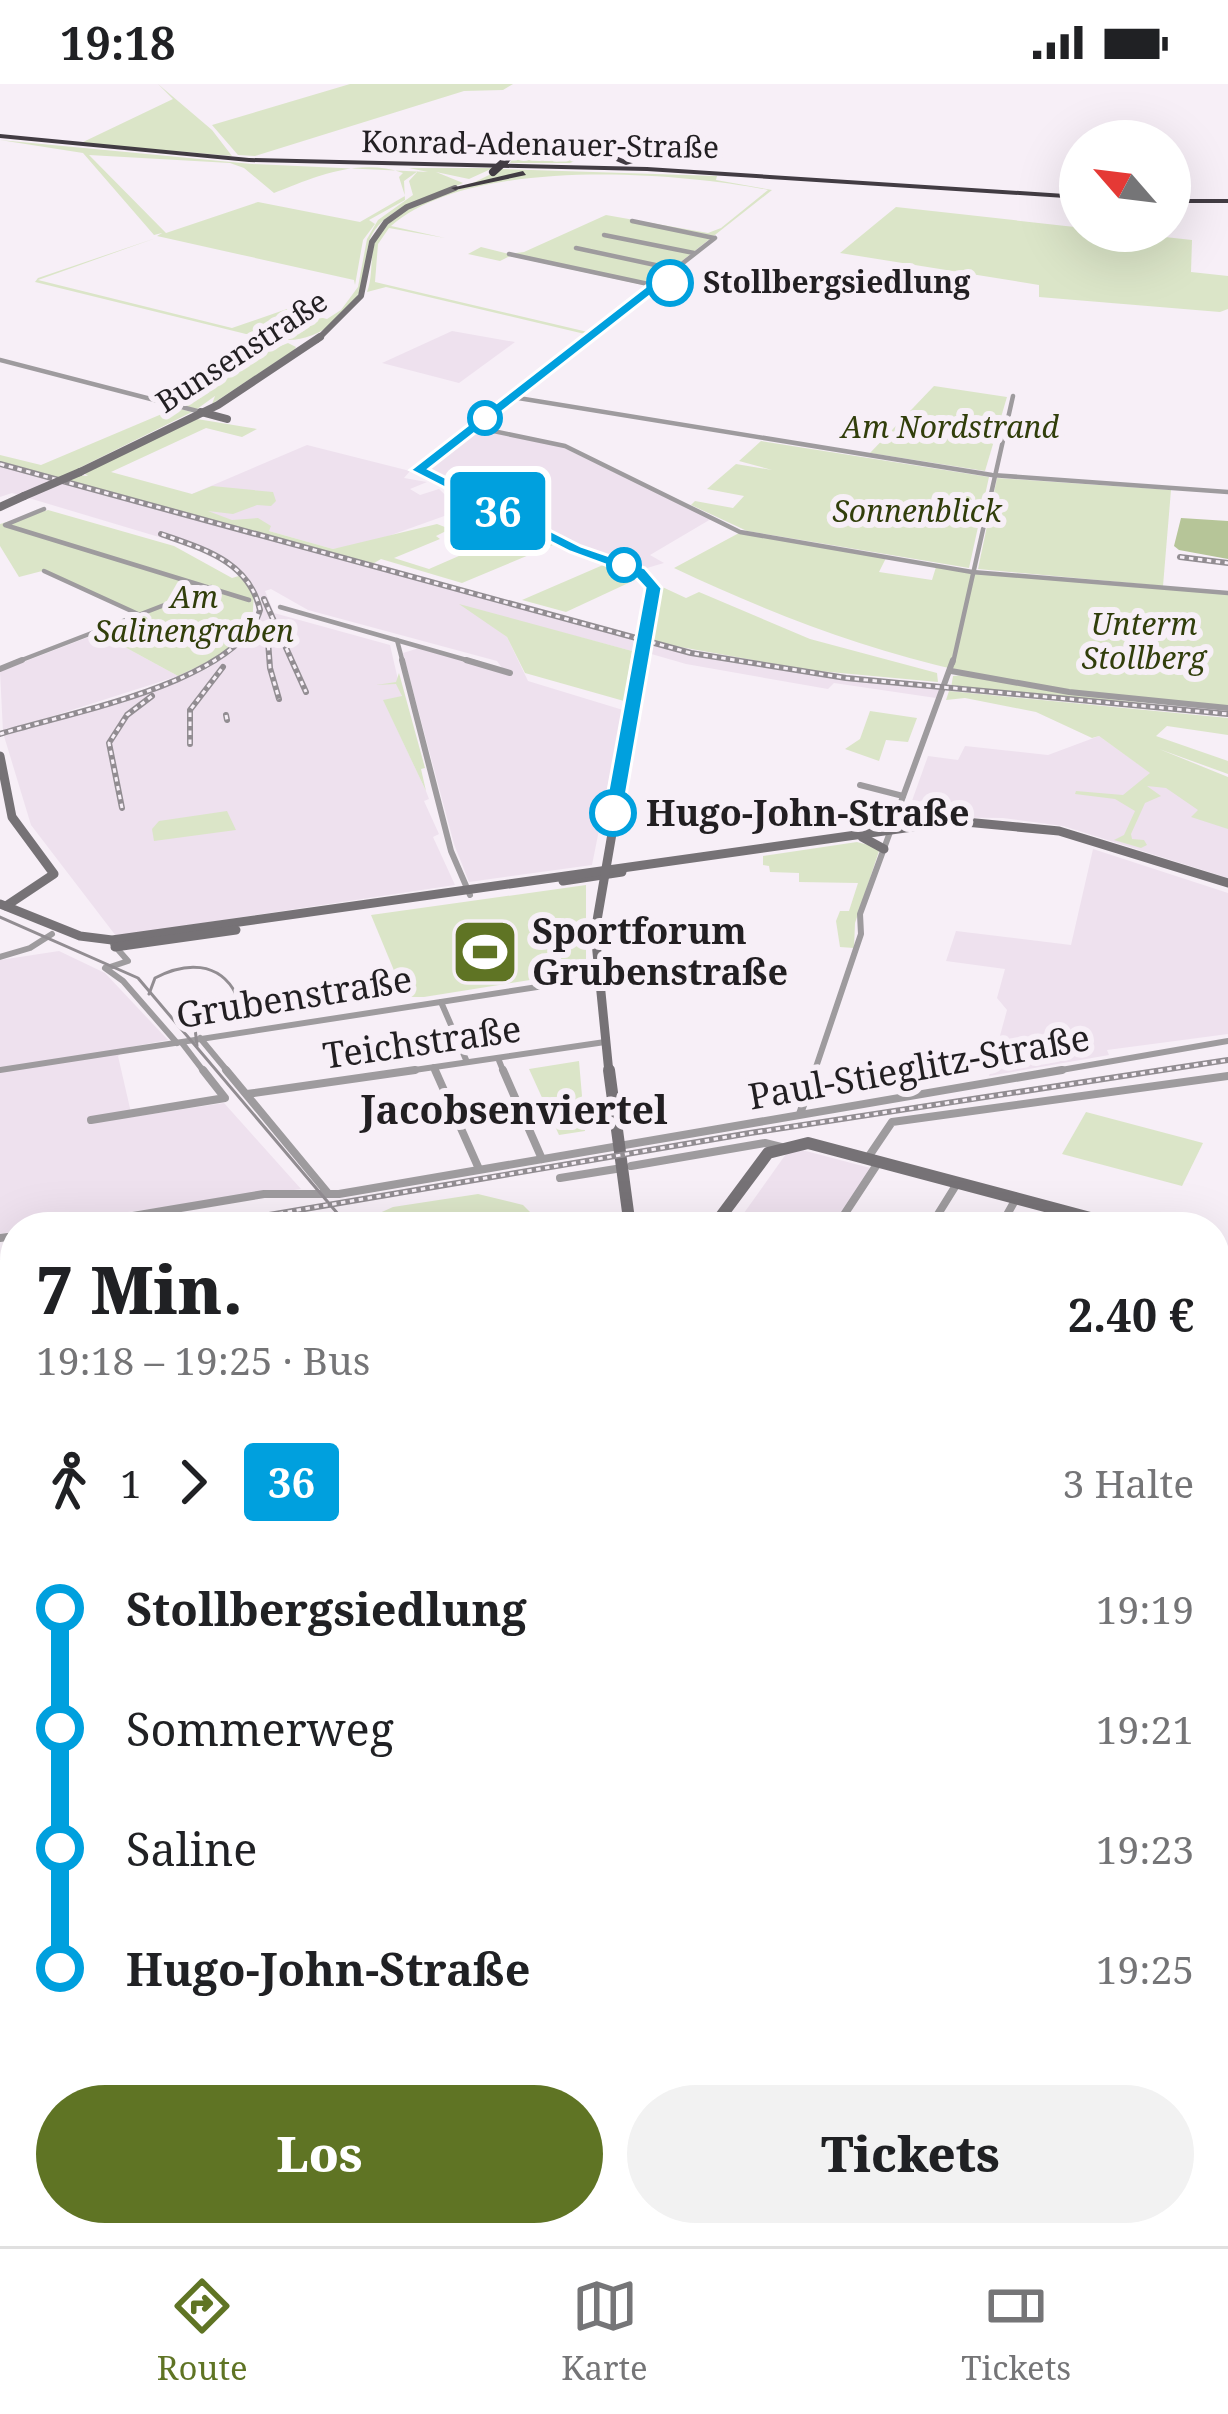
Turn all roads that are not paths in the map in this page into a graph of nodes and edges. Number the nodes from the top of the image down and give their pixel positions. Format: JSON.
{"nodes":[{"id":1,"x":0,"y":138,"type":"edge"},
{"id":2,"x":592,"y":145,"type":"junction"},
{"id":3,"x":378,"y":166,"type":"junction"},
{"id":4,"x":545,"y":166,"type":"junction"},
{"id":5,"x":574,"y":169,"type":"junction"},
{"id":6,"x":680,"y":170,"type":"junction"},
{"id":7,"x":461,"y":186,"type":"junction"},
{"id":8,"x":1059,"y":197,"type":"edge"},
{"id":9,"x":1059,"y":197,"type":"edge"},
{"id":10,"x":1191,"y":200,"type":"edge"},
{"id":11,"x":1228,"y":200,"type":"edge"},
{"id":12,"x":632,"y":221,"type":"dead end"},
{"id":13,"x":604,"y":235,"type":"dead end"},
{"id":14,"x":576,"y":248,"type":"dead end"},
{"id":15,"x":509,"y":254,"type":"dead end"},
{"id":16,"x":695,"y":254,"type":"junction"},
{"id":17,"x":675,"y":269,"type":"junction"},
{"id":18,"x":655,"y":286,"type":"junction"},
{"id":19,"x":0,"y":360,"type":"edge"},
{"id":20,"x":1013,"y":396,"type":"dead end"},
{"id":21,"x":512,"y":397,"type":"junction"},
{"id":22,"x":201,"y":412,"type":"junction"},
{"id":23,"x":227,"y":419,"type":"dead end"},
{"id":24,"x":474,"y":427,"type":"junction"},
{"id":25,"x":418,"y":470,"type":"joint"},
{"id":26,"x":992,"y":475,"type":"junction"},
{"id":27,"x":1228,"y":492,"type":"edge"},
{"id":28,"x":0,"y":506,"type":"edge"},
{"id":29,"x":44,"y":509,"type":"dead end"},
{"id":30,"x":44,"y":571,"type":"dead end"},
{"id":31,"x":972,"y":572,"type":"junction"},
{"id":32,"x":213,"y":586,"type":"junction"},
{"id":33,"x":1228,"y":593,"type":"edge"},
{"id":34,"x":249,"y":600,"type":"dead end"},
{"id":35,"x":280,"y":607,"type":"dead end"},
{"id":36,"x":140,"y":615,"type":"junction"},
{"id":37,"x":397,"y":640,"type":"junction"},
{"id":38,"x":0,"y":669,"type":"edge"},
{"id":39,"x":951,"y":671,"type":"junction"},
{"id":40,"x":510,"y":673,"type":"dead end"},
{"id":41,"x":1228,"y":708,"type":"edge"},
{"id":42,"x":0,"y":756,"type":"edge"},
{"id":43,"x":860,"y":785,"type":"dead end"},
{"id":44,"x":903,"y":796,"type":"junction"},
{"id":45,"x":5,"y":813,"type":"edge"},
{"id":46,"x":891,"y":830,"type":"junction"},
{"id":47,"x":862,"y":837,"type":"junction"},
{"id":48,"x":884,"y":849,"type":"junction"},
{"id":49,"x":603,"y":872,"type":"junction"},
{"id":50,"x":1228,"y":886,"type":"edge"},
{"id":51,"x":469,"y":892,"type":"junction"},
{"id":52,"x":3,"y":905,"type":"edge"},
{"id":53,"x":52,"y":934,"type":"dead end"},
{"id":54,"x":113,"y":944,"type":"junction"},
{"id":55,"x":0,"y":957,"type":"edge"},
{"id":56,"x":596,"y":978,"type":"junction"},
{"id":57,"x":441,"y":1002,"type":"junction"},
{"id":58,"x":200,"y":1038,"type":"junction"},
{"id":59,"x":1228,"y":1041,"type":"edge"},
{"id":60,"x":179,"y":1042,"type":"junction"},
{"id":61,"x":605,"y":1042,"type":"junction"},
{"id":62,"x":497,"y":1058,"type":"junction"},
{"id":63,"x":467,"y":1062,"type":"junction"},
{"id":64,"x":434,"y":1067,"type":"junction"},
{"id":65,"x":0,"y":1070,"type":"edge"},
{"id":66,"x":1228,"y":1076,"type":"edge"},
{"id":67,"x":247,"y":1094,"type":"junction"},
{"id":68,"x":518,"y":1106,"type":"junction"},
{"id":69,"x":800,"y":1115,"type":"junction"},
{"id":70,"x":456,"y":1116,"type":"junction"},
{"id":71,"x":91,"y":1120,"type":"dead end"},
{"id":72,"x":619,"y":1145,"type":"junction"},
{"id":73,"x":781,"y":1147,"type":"junction"},
{"id":74,"x":875,"y":1158,"type":"junction"},
{"id":75,"x":542,"y":1159,"type":"junction"},
{"id":76,"x":626,"y":1167,"type":"junction"},
{"id":77,"x":478,"y":1169,"type":"junction"},
{"id":78,"x":560,"y":1178,"type":"dead end"},
{"id":79,"x":958,"y":1181,"type":"junction"},
{"id":80,"x":328,"y":1193,"type":"junction"},
{"id":81,"x":1017,"y":1197,"type":"junction"},
{"id":82,"x":154,"y":1212,"type":"edge"},
{"id":83,"x":629,"y":1212,"type":"edge"},
{"id":84,"x":724,"y":1212,"type":"edge"},
{"id":85,"x":844,"y":1212,"type":"edge"},
{"id":86,"x":939,"y":1212,"type":"edge"},
{"id":87,"x":1008,"y":1212,"type":"edge"},
{"id":88,"x":1072,"y":1212,"type":"edge"}],
"edges":[{"from":1,"to":3,"type":"highway","name":"Konrad-Adenauer-Straße"},
{"from":1,"to":4,"type":"highway","name":"Konrad-Adenauer-Straße"},
{"from":2,"to":4,"type":"highway"},
{"from":2,"to":6,"type":"highway"},
{"from":2,"to":7,"type":"highway","bridge":true},
{"from":3,"to":5,"type":"highway","name":"Konrad-Adenauer-Straße"},
{"from":3,"to":7,"type":"highway"},
{"from":4,"to":6,"type":"highway","name":"Konrad-Adenauer-Straße"},
{"from":5,"to":7,"type":"highway"},
{"from":5,"to":9,"type":"highway","name":"Konrad-Adenauer-Straße"},
{"from":6,"to":8,"type":"highway","name":"Konrad-Adenauer-Straße"},
{"from":7,"to":22,"type":"main road","name":"Bunsenstraße"},
{"from":10,"to":11,"type":"highway"},
{"from":12,"to":16,"type":"street"},
{"from":13,"to":16,"type":"street"},
{"from":14,"to":17,"type":"street"},
{"from":15,"to":18,"type":"street"},
{"from":16,"to":17,"type":"street"},
{"from":17,"to":18,"type":"street"},
{"from":18,"to":21,"type":"street"},
{"from":19,"to":22,"type":"street"},
{"from":20,"to":26,"type":"street"},
{"from":21,"to":24,"type":"street"},
{"from":21,"to":26,"type":"street"},
{"from":22,"to":23,"type":"main road"},
{"from":22,"to":28,"type":"main road","name":"Bunsenstraße","bridge":true},
{"from":24,"to":25,"type":"street"},
{"from":24,"to":31,"type":"street"},
{"from":25,"to":49,"type":"main road"},
{"from":26,"to":27,"type":"street"},
{"from":26,"to":31,"type":"street"},
{"from":29,"to":32,"type":"street"},
{"from":30,"to":36,"type":"street"},
{"from":31,"to":33,"type":"street"},
{"from":31,"to":39,"type":"street"},
{"from":32,"to":34,"type":"street"},
{"from":32,"to":36,"type":"street"},
{"from":35,"to":37,"type":"street"},
{"from":36,"to":38,"type":"street"},
{"from":37,"to":40,"type":"street"},
{"from":37,"to":51,"type":"street"},
{"from":39,"to":41,"type":"street"},
{"from":39,"to":44,"type":"street"},
{"from":42,"to":45,"type":"main road"},
{"from":43,"to":44,"type":"street"},
{"from":44,"to":46,"type":"street"},
{"from":45,"to":52,"type":"main road"},
{"from":46,"to":47,"type":"main road"},
{"from":46,"to":48,"type":"street"},
{"from":46,"to":49,"type":"main road"},
{"from":46,"to":50,"type":"main road"},
{"from":47,"to":48,"type":"main road"},
{"from":47,"to":49,"type":"main road"},
{"from":48,"to":69,"type":"street"},
{"from":49,"to":51,"type":"main road"},
{"from":49,"to":56,"type":"main road"},
{"from":51,"to":54,"type":"main road"},
{"from":52,"to":54,"type":"main road"},
{"from":53,"to":55,"type":"street"},
{"from":54,"to":60,"type":"street"},
{"from":56,"to":57,"type":"street","name":"Grubenstraße"},
{"from":56,"to":61,"type":"main road"},
{"from":57,"to":58,"type":"street","name":"Grubenstraße"},
{"from":57,"to":63,"type":"street"},
{"from":58,"to":60,"type":"street","name":"Grubenstraße"},
{"from":58,"to":67,"type":"street"},
{"from":59,"to":69,"type":"street","name":"Paul-Stieglitz-Straße"},
{"from":60,"to":65,"type":"street","name":"Grubenstraße"},
{"from":60,"to":71,"type":"street"},
{"from":61,"to":62,"type":"street","name":"Teichstraße"},
{"from":61,"to":72,"type":"main road"},
{"from":62,"to":63,"type":"street","name":"Teichstraße"},
{"from":62,"to":68,"type":"street"},
{"from":63,"to":64,"type":"street","name":"Teichstraße"},
{"from":64,"to":67,"type":"street","name":"Teichstraße"},
{"from":64,"to":70,"type":"street"},
{"from":66,"to":74,"type":"street"},
{"from":67,"to":80,"type":"street"},
{"from":68,"to":70,"type":"street"},
{"from":68,"to":75,"type":"street"},
{"from":69,"to":72,"type":"street","name":"Paul-Stieglitz-Straße"},
{"from":70,"to":77,"type":"street"},
{"from":72,"to":75,"type":"street","name":"Paul-Stieglitz-Straße"},
{"from":72,"to":76,"type":"main road"},
{"from":73,"to":74,"type":"main road"},
{"from":73,"to":76,"type":"street"},
{"from":73,"to":84,"type":"main road"},
{"from":74,"to":79,"type":"main road"},
{"from":74,"to":85,"type":"street"},
{"from":75,"to":77,"type":"street","name":"Paul-Stieglitz-Straße"},
{"from":76,"to":78,"type":"street"},
{"from":76,"to":83,"type":"main road"},
{"from":77,"to":80,"type":"street","name":"Paul-Stieglitz-Straße"},
{"from":79,"to":81,"type":"main road"},
{"from":79,"to":86,"type":"street"},
{"from":80,"to":82,"type":"street","name":"Paul-Stieglitz-Straße"},
{"from":81,"to":87,"type":"street"},
{"from":81,"to":88,"type":"main road"}]}
